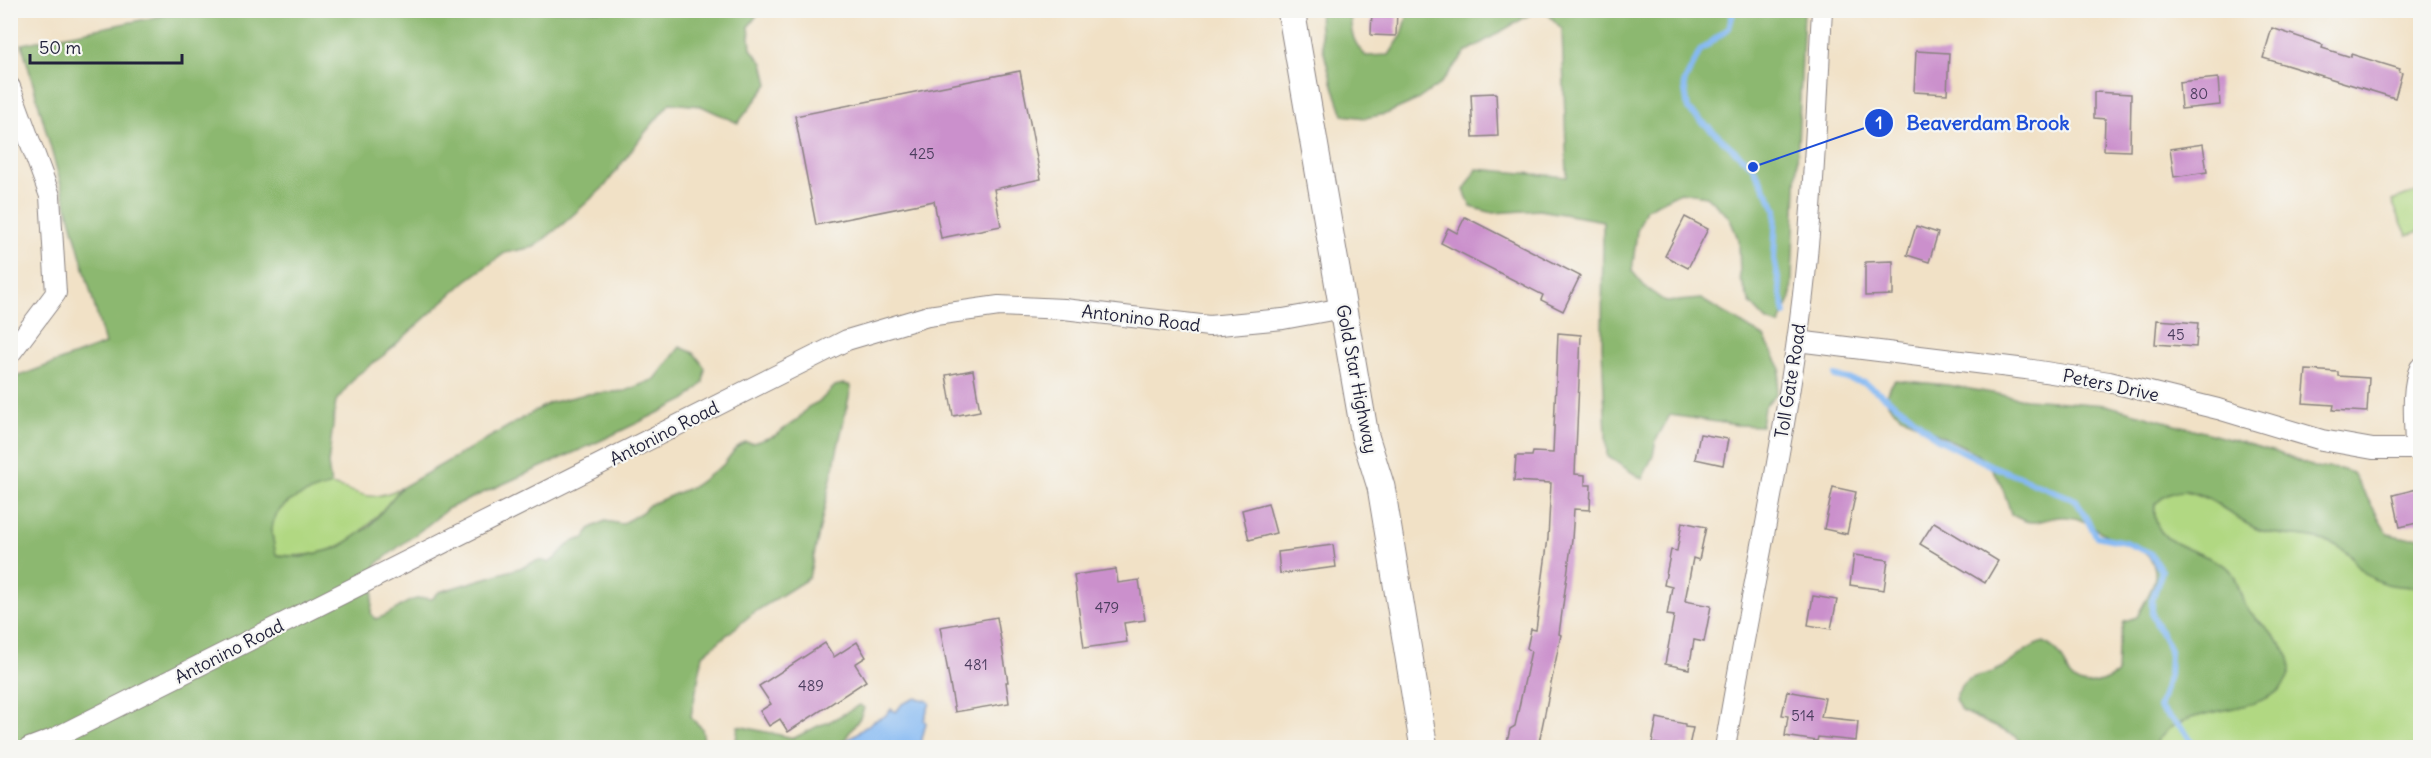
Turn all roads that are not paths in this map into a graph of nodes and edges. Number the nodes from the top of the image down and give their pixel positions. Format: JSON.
{"nodes":[{"id":1,"x":1291,"y":10,"type":"edge"},
{"id":2,"x":1822,"y":10,"type":"edge"},
{"id":3,"x":10,"y":87,"type":"edge"},
{"id":4,"x":1343,"y":308,"type":"junction"},
{"id":5,"x":1797,"y":341,"type":"junction"},
{"id":6,"x":10,"y":354,"type":"edge"},
{"id":7,"x":2421,"y":369,"type":"edge"},
{"id":8,"x":2418,"y":449,"type":"edge"},
{"id":9,"x":29,"y":747,"type":"edge"},
{"id":10,"x":1424,"y":747,"type":"edge"},
{"id":11,"x":1725,"y":747,"type":"edge"}],
"edges":[{"from":1,"to":4,"type":"main road","name":"Gold Star Highway"},
{"from":2,"to":5,"type":"street","name":"Toll Gate Road"},
{"from":3,"to":6,"type":"street"},
{"from":4,"to":9,"type":"street","name":"Antonino Road"},
{"from":4,"to":10,"type":"main road","name":"Gold Star Highway"},
{"from":5,"to":8,"type":"street","name":"Peters Drive"},
{"from":5,"to":11,"type":"street","name":"Toll Gate Road"},
{"from":7,"to":8,"type":"street"}]}
